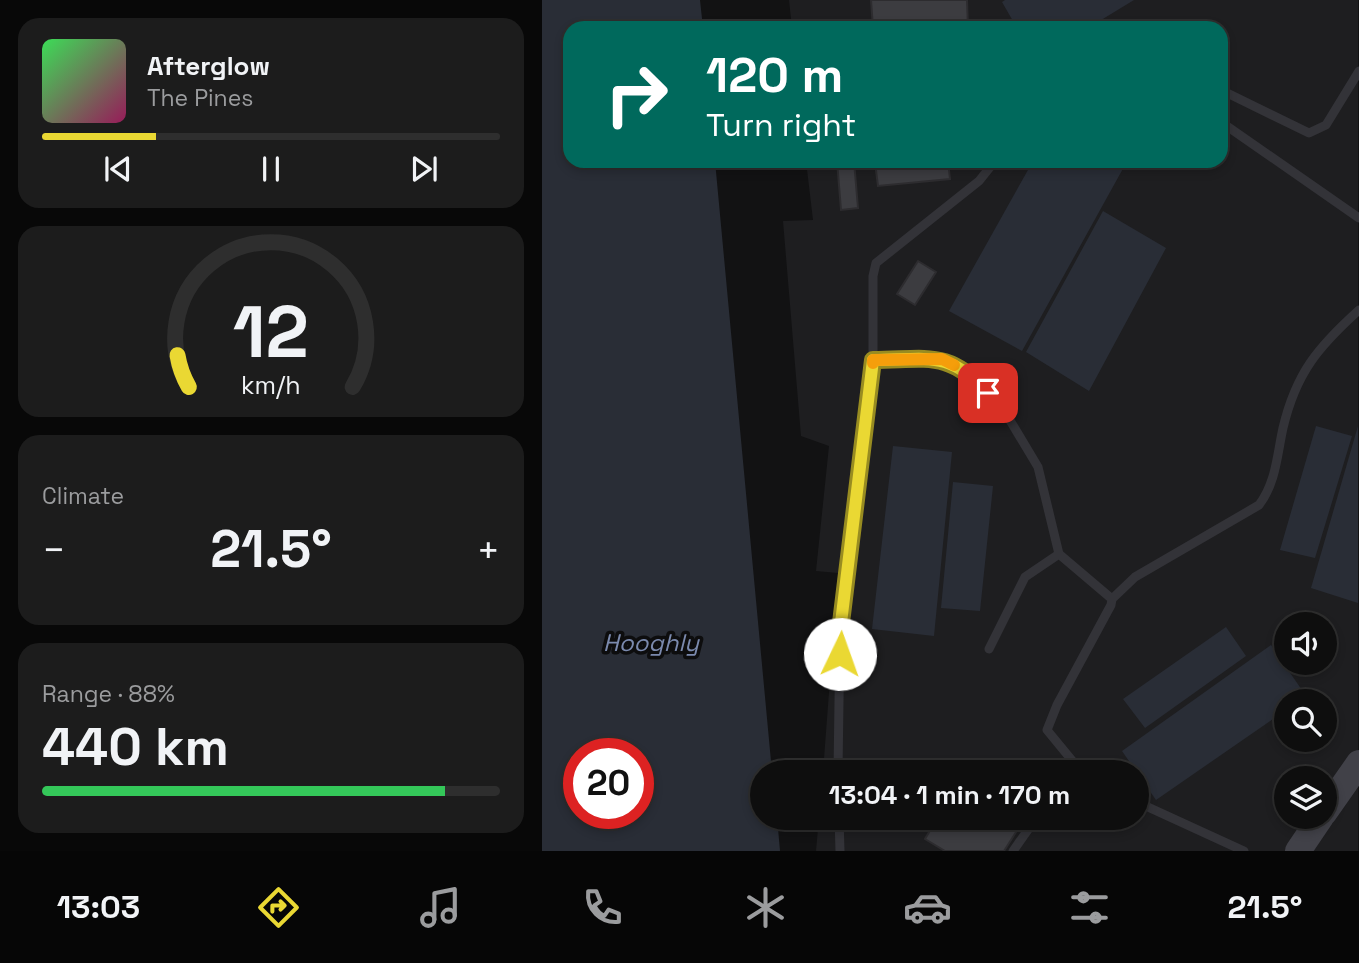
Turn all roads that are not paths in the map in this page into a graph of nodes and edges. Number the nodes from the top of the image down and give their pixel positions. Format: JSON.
{"nodes":[{"id":1,"x":1359,"y":71,"type":"edge"},
{"id":2,"x":1228,"y":93,"type":"edge"},
{"id":3,"x":1228,"y":126,"type":"edge"},
{"id":4,"x":989,"y":168,"type":"edge"},
{"id":5,"x":1359,"y":218,"type":"edge"},
{"id":6,"x":1359,"y":310,"type":"edge"},
{"id":7,"x":873,"y":360,"type":"junction"},
{"id":8,"x":1059,"y":554,"type":"junction"},
{"id":9,"x":1112,"y":600,"type":"junction"},
{"id":10,"x":989,"y":649,"type":"dead end"},
{"id":11,"x":838,"y":760,"type":"edge"},
{"id":12,"x":1067,"y":760,"type":"edge"},
{"id":13,"x":1359,"y":763,"type":"edge"},
{"id":14,"x":1337,"y":794,"type":"edge"},
{"id":15,"x":1149,"y":807,"type":"edge"},
{"id":16,"x":1313,"y":829,"type":"edge"},
{"id":17,"x":839,"y":830,"type":"edge"},
{"id":18,"x":1028,"y":830,"type":"edge"},
{"id":19,"x":840,"y":851,"type":"edge"},
{"id":20,"x":1013,"y":851,"type":"edge"},
{"id":21,"x":1244,"y":851,"type":"edge"},
{"id":22,"x":1298,"y":851,"type":"edge"}],
"edges":[{"from":1,"to":2,"type":"lane"},
{"from":3,"to":5,"type":"lane"},
{"from":4,"to":7,"type":"lane"},
{"from":6,"to":9,"type":"lane"},
{"from":7,"to":8,"type":"lane"},
{"from":7,"to":11,"type":"lane"},
{"from":8,"to":9,"type":"lane"},
{"from":8,"to":10,"type":"lane"},
{"from":9,"to":12,"type":"lane"},
{"from":13,"to":14,"type":"street"},
{"from":15,"to":21,"type":"lane"},
{"from":16,"to":22,"type":"street"},
{"from":17,"to":19,"type":"lane"},
{"from":18,"to":20,"type":"lane"}]}
